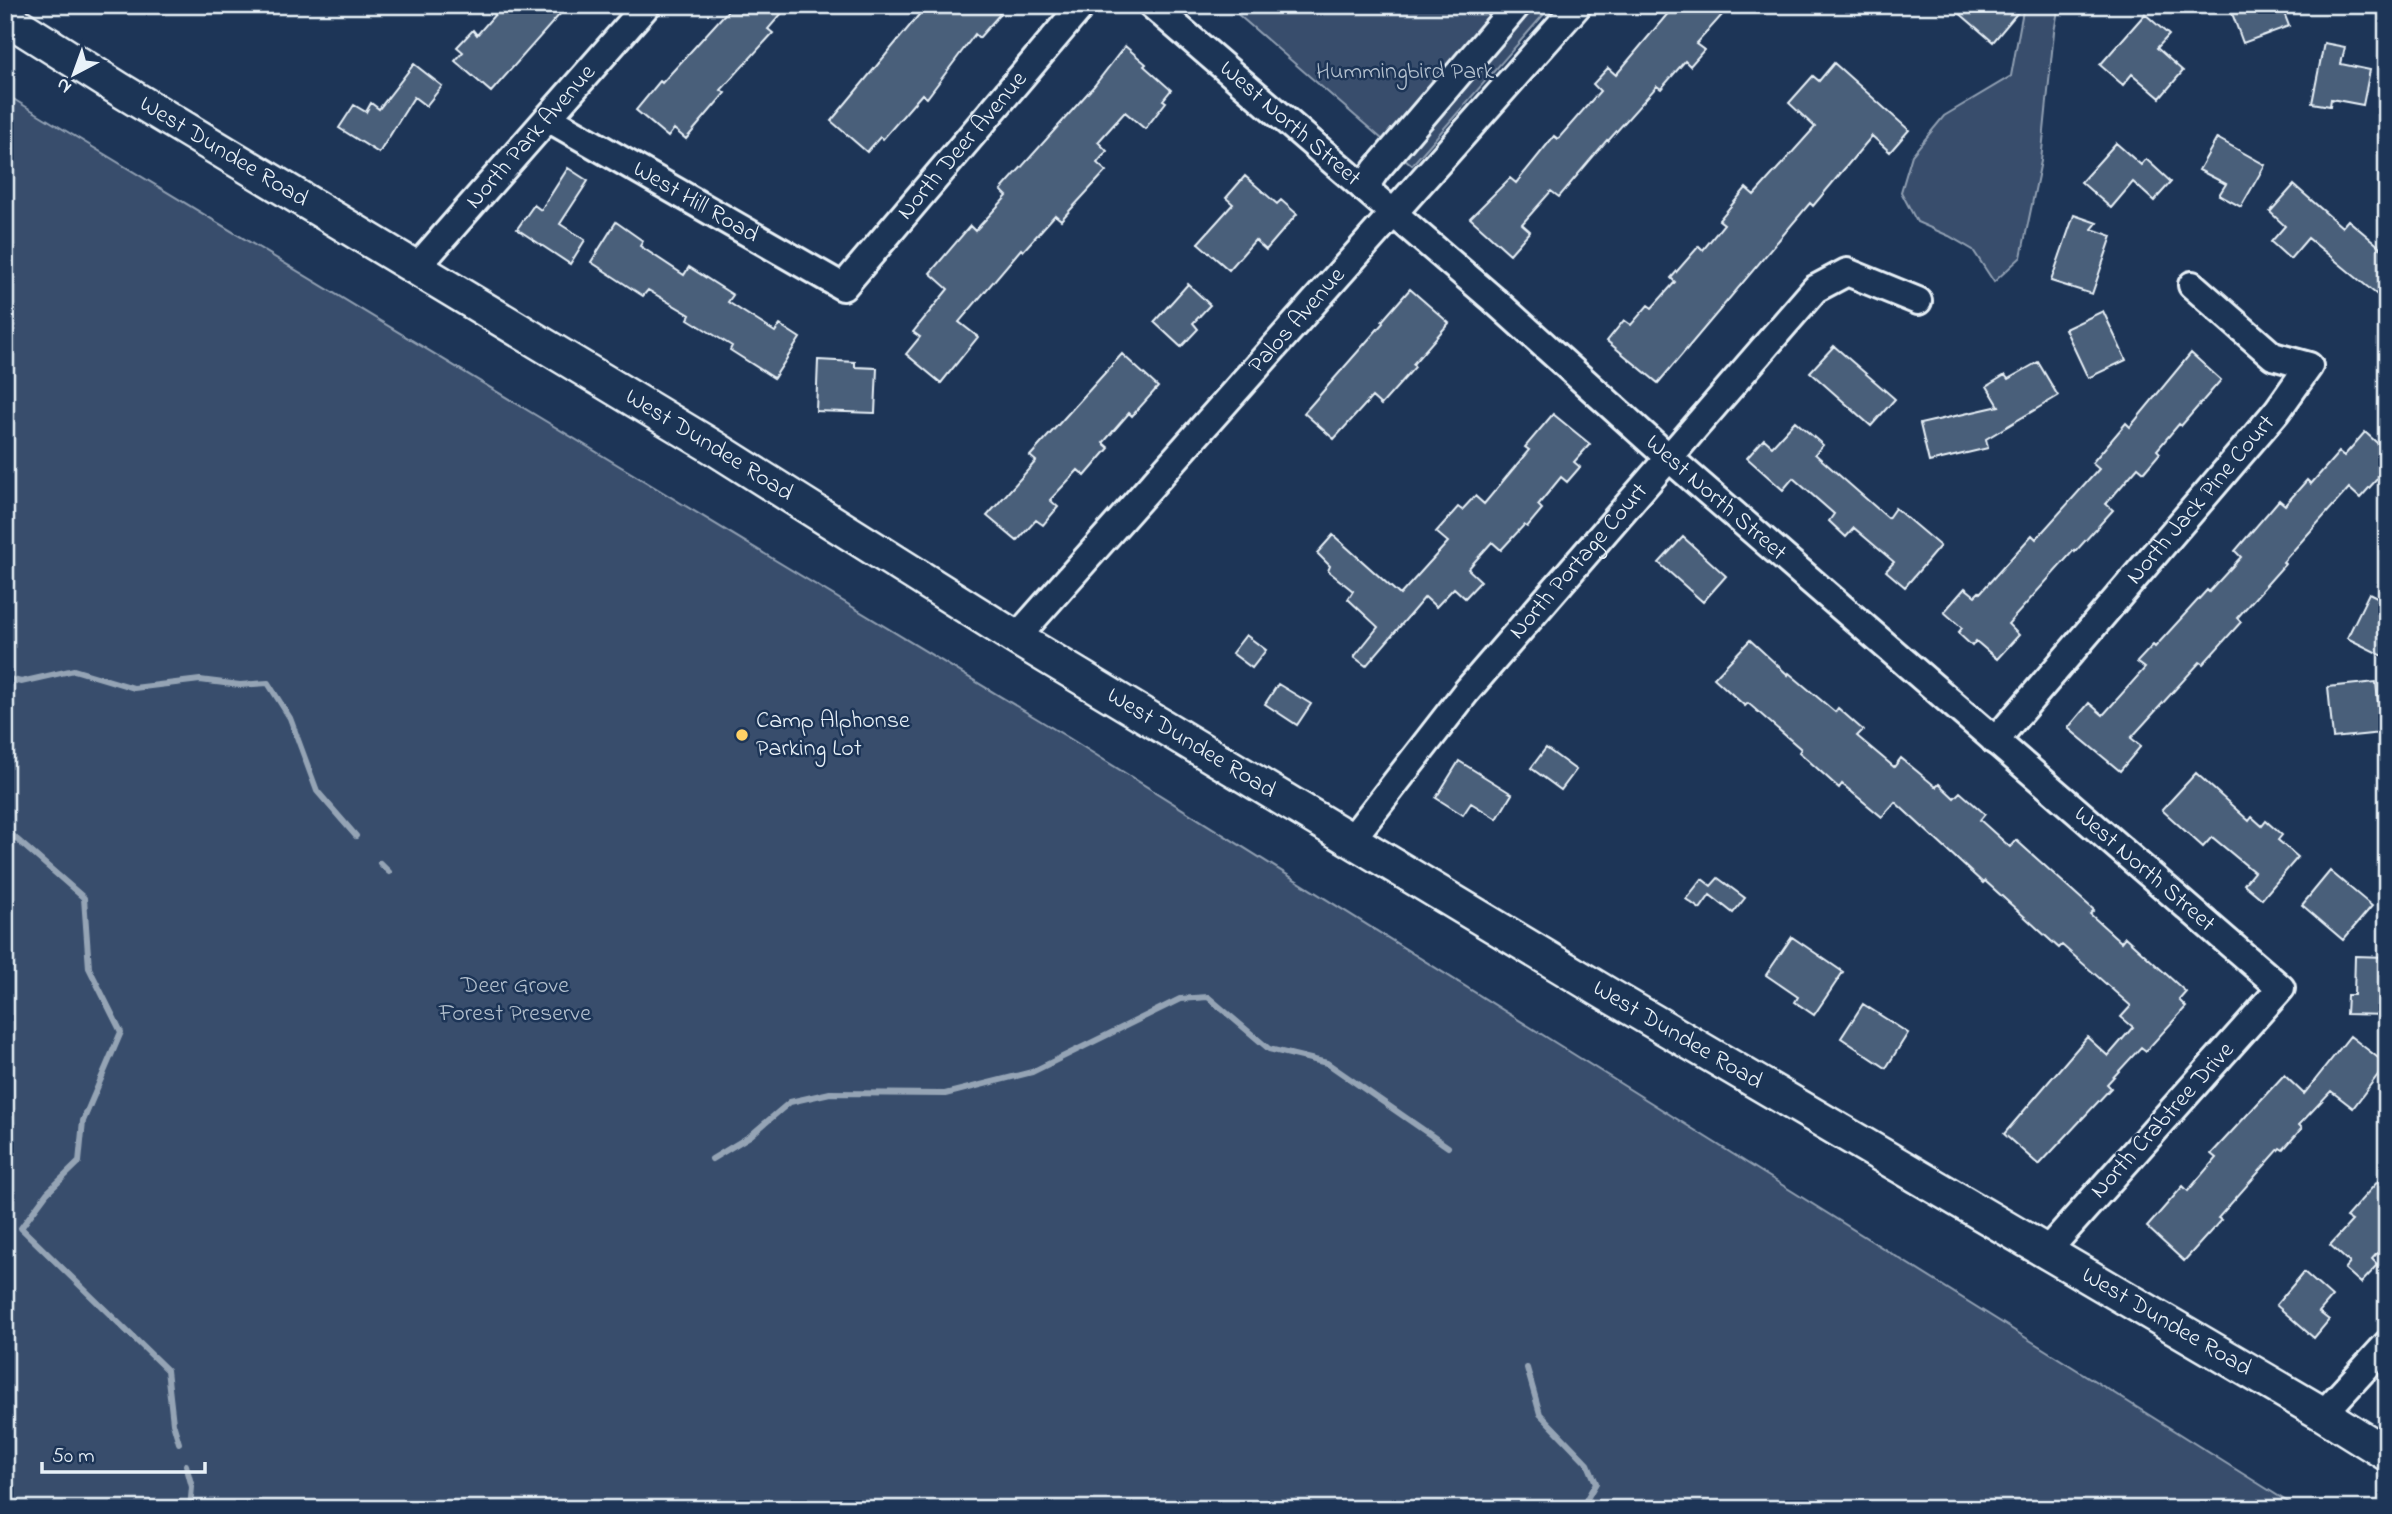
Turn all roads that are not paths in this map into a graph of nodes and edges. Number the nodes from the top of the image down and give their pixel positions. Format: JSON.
{"nodes":[{"id":1,"x":647,"y":5,"type":"edge"},
{"id":2,"x":1082,"y":5,"type":"edge"},
{"id":3,"x":1152,"y":5,"type":"edge"},
{"id":4,"x":1517,"y":5,"type":"edge"},
{"id":5,"x":1578,"y":5,"type":"edge"},
{"id":6,"x":5,"y":17,"type":"edge"},
{"id":7,"x":548,"y":118,"type":"junction"},
{"id":8,"x":1364,"y":188,"type":"junction"},
{"id":9,"x":1392,"y":212,"type":"junction"},
{"id":10,"x":417,"y":267,"type":"junction"},
{"id":11,"x":2192,"y":285,"type":"dead end"},
{"id":12,"x":843,"y":287,"type":"joint"},
{"id":13,"x":1917,"y":301,"type":"dead end"},
{"id":14,"x":1668,"y":457,"type":"junction"},
{"id":15,"x":1016,"y":638,"type":"junction"},
{"id":16,"x":1995,"y":741,"type":"junction"},
{"id":17,"x":1352,"y":840,"type":"junction"},
{"id":18,"x":2281,"y":988,"type":"joint"},
{"id":19,"x":2045,"y":1253,"type":"junction"},
{"id":20,"x":2387,"y":1344,"type":"edge"},
{"id":21,"x":2323,"y":1414,"type":"junction"},
{"id":22,"x":2387,"y":1454,"type":"edge"}],
"edges":[{"from":1,"to":7,"type":"street","name":"North Park Avenue"},
{"from":2,"to":12,"type":"street","name":"North Deer Avenue"},
{"from":3,"to":8,"type":"street","name":"West North Street"},
{"from":4,"to":8,"type":"street"},
{"from":5,"to":9,"type":"street","name":"Palos Avenue"},
{"from":6,"to":10,"type":"main road","name":"West Dundee Road"},
{"from":7,"to":10,"type":"street","name":"North Park Avenue"},
{"from":7,"to":12,"type":"street","name":"West Hill Road"},
{"from":8,"to":9,"type":"street","name":"West North Street"},
{"from":9,"to":14,"type":"street","name":"West North Street"},
{"from":9,"to":15,"type":"street","name":"Palos Avenue"},
{"from":10,"to":15,"type":"main road","name":"West Dundee Road"},
{"from":11,"to":16,"type":"street","name":"North Jack Pine Court"},
{"from":13,"to":14,"type":"street","name":"North Portage Court"},
{"from":14,"to":16,"type":"street","name":"West North Street"},
{"from":14,"to":17,"type":"street","name":"North Portage Court"},
{"from":15,"to":17,"type":"main road","name":"West Dundee Road"},
{"from":16,"to":18,"type":"street","name":"West North Street"},
{"from":17,"to":19,"type":"main road","name":"West Dundee Road"},
{"from":18,"to":19,"type":"street","name":"North Crabtree Drive"},
{"from":19,"to":21,"type":"main road","name":"West Dundee Road"},
{"from":20,"to":21,"type":"street"},
{"from":21,"to":22,"type":"main road","name":"West Dundee Road"}]}
